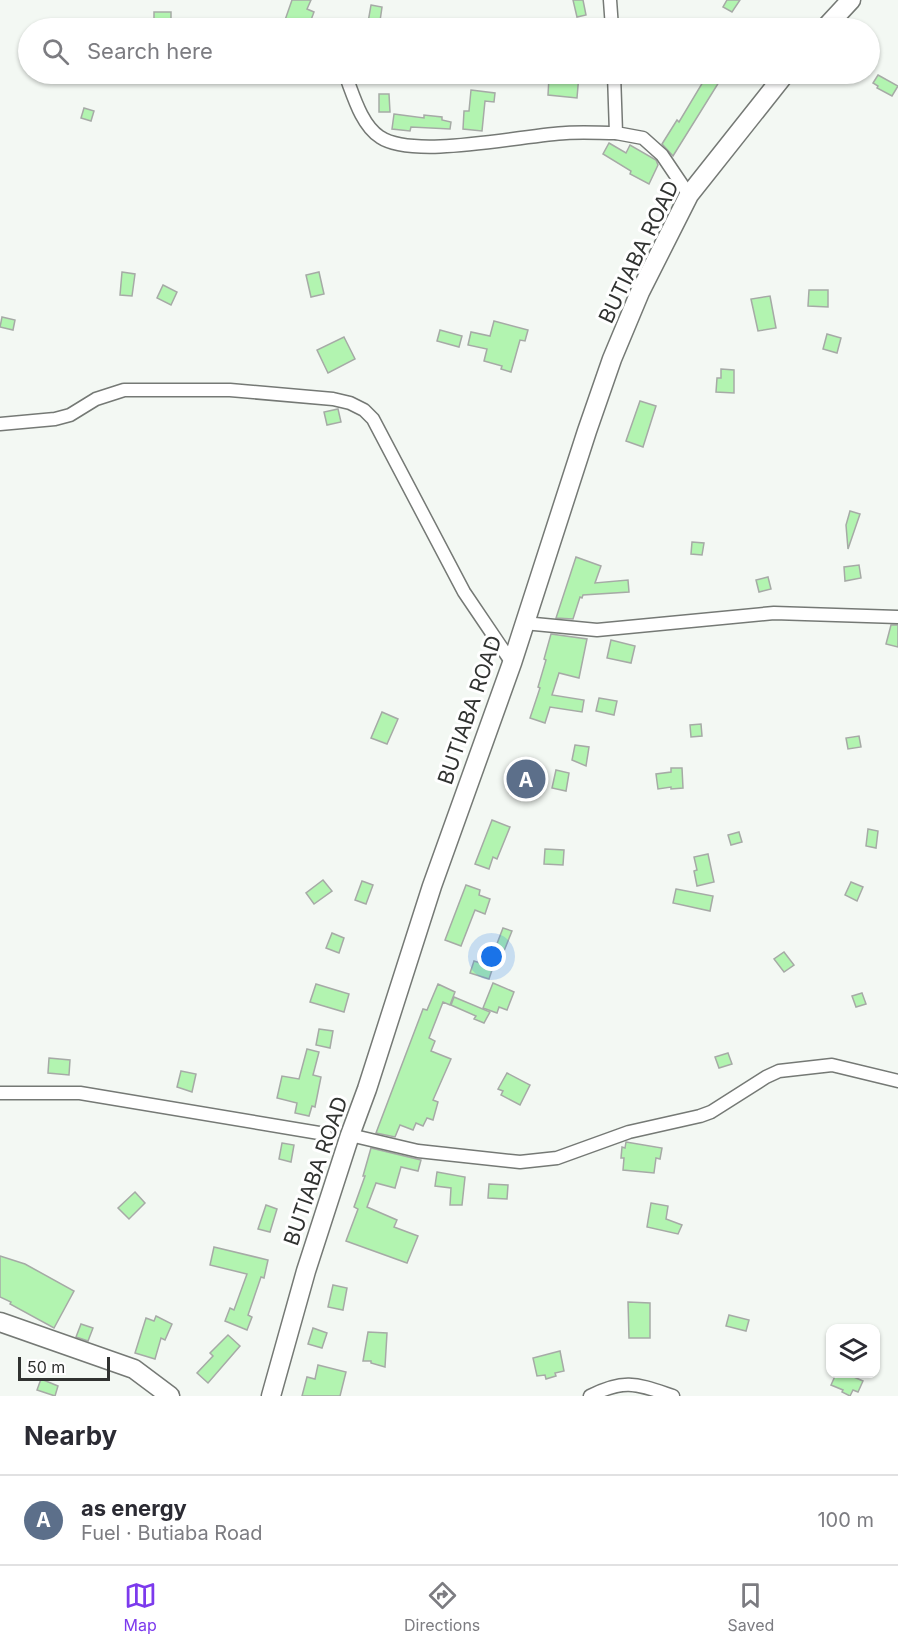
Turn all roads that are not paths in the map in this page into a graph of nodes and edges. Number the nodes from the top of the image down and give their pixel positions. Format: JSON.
{"nodes":[{"id":1,"x":610,"y":0,"type":"edge"},
{"id":2,"x":850,"y":0,"type":"edge"},
{"id":3,"x":611,"y":18,"type":"edge"},
{"id":4,"x":834,"y":18,"type":"edge"},
{"id":5,"x":350,"y":84,"type":"edge"},
{"id":6,"x":614,"y":84,"type":"edge"},
{"id":7,"x":777,"y":84,"type":"edge"},
{"id":8,"x":616,"y":133,"type":"junction"},
{"id":9,"x":689,"y":195,"type":"junction"},
{"id":10,"x":0,"y":424,"type":"edge"},
{"id":11,"x":898,"y":617,"type":"edge"},
{"id":12,"x":524,"y":623,"type":"junction"},
{"id":13,"x":512,"y":663,"type":"junction"},
{"id":14,"x":898,"y":1081,"type":"edge"},
{"id":15,"x":0,"y":1093,"type":"edge"},
{"id":16,"x":325,"y":1134,"type":"dead end"},
{"id":17,"x":350,"y":1135,"type":"junction"},
{"id":18,"x":0,"y":1322,"type":"edge"},
{"id":19,"x":170,"y":1396,"type":"edge"},
{"id":20,"x":271,"y":1396,"type":"edge"},
{"id":21,"x":590,"y":1396,"type":"edge"},
{"id":22,"x":673,"y":1396,"type":"edge"}],
"edges":[{"from":1,"to":3,"type":"street"},
{"from":2,"to":4,"type":"main road"},
{"from":5,"to":8,"type":"street"},
{"from":6,"to":8,"type":"street"},
{"from":7,"to":9,"type":"main road","name":"BUTIABA ROAD"},
{"from":8,"to":9,"type":"street"},
{"from":9,"to":12,"type":"main road","name":"BUTIABA ROAD"},
{"from":10,"to":13,"type":"street"},
{"from":11,"to":12,"type":"street"},
{"from":12,"to":13,"type":"main road","name":"BUTIABA ROAD"},
{"from":13,"to":17,"type":"main road","name":"BUTIABA ROAD"},
{"from":14,"to":17,"type":"street"},
{"from":15,"to":16,"type":"street"},
{"from":17,"to":20,"type":"main road","name":"BUTIABA ROAD"},
{"from":18,"to":19,"type":"main road"},
{"from":21,"to":22,"type":"street"}]}
